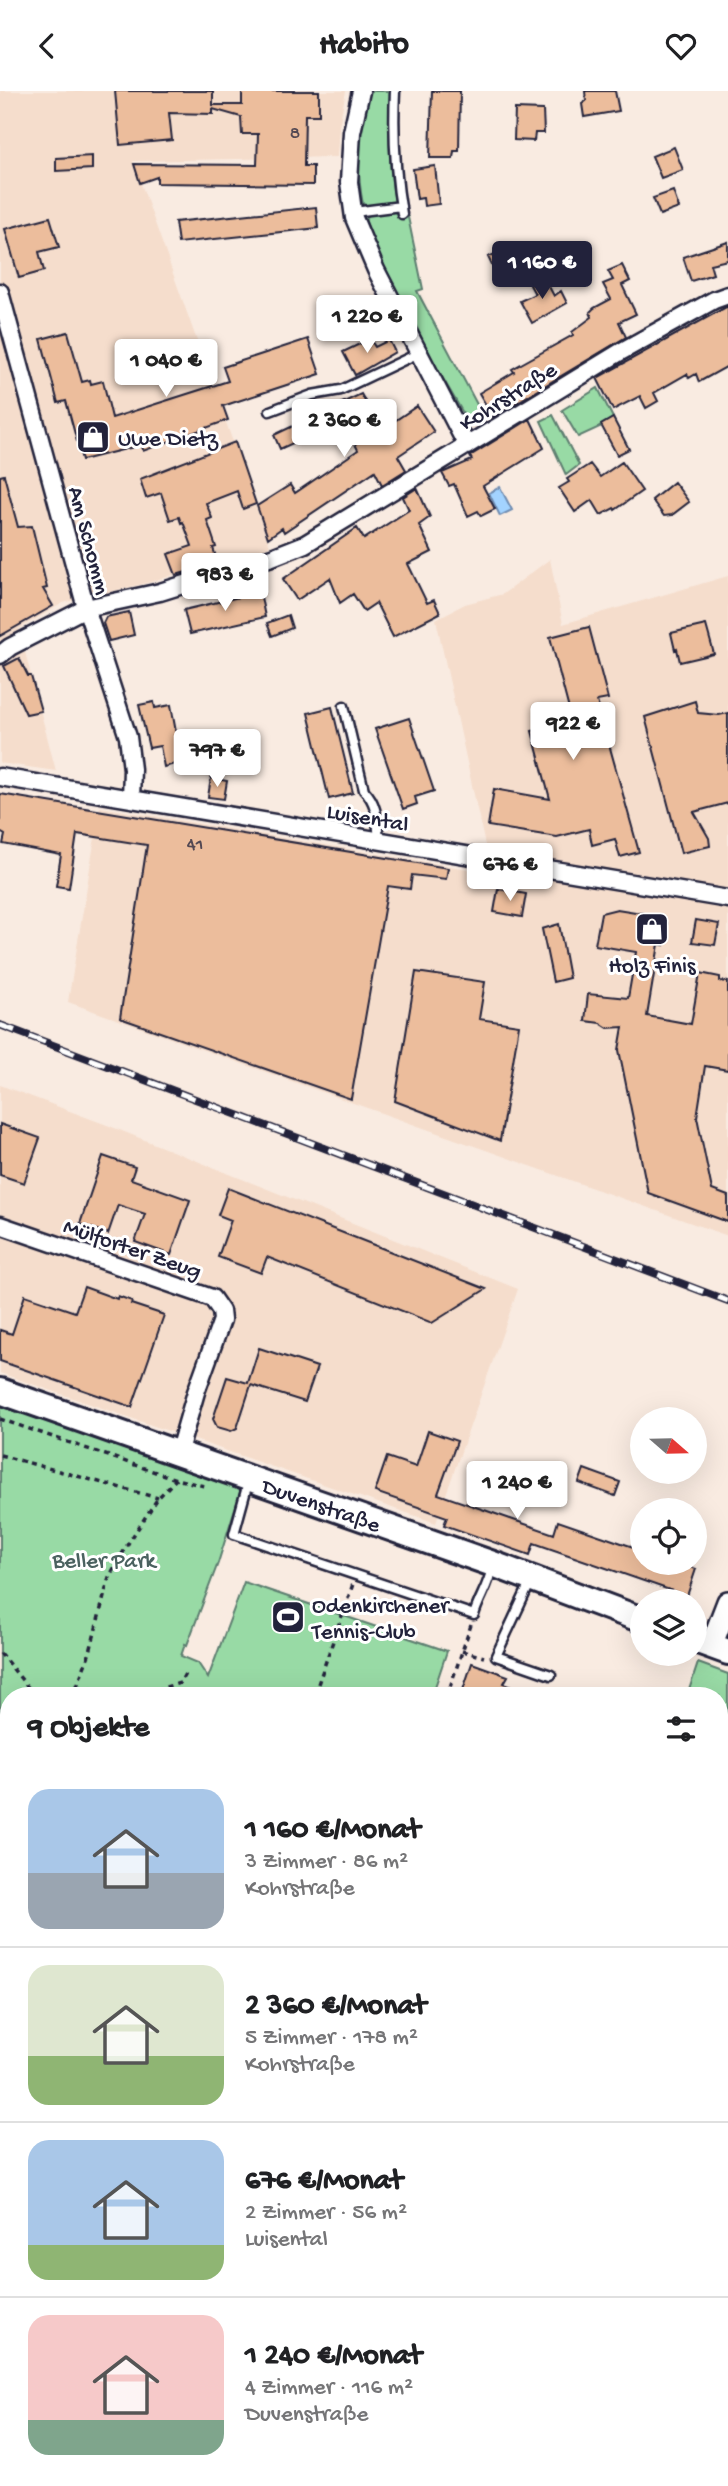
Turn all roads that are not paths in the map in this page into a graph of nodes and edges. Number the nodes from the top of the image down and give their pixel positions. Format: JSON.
{"nodes":[{"id":1,"x":361,"y":91,"type":"edge"},
{"id":2,"x":395,"y":91,"type":"edge"},
{"id":3,"x":354,"y":212,"type":"junction"},
{"id":4,"x":0,"y":292,"type":"edge"},
{"id":5,"x":728,"y":295,"type":"edge"},
{"id":6,"x":419,"y":353,"type":"junction"},
{"id":7,"x":270,"y":411,"type":"dead end"},
{"id":8,"x":467,"y":446,"type":"junction"},
{"id":9,"x":86,"y":608,"type":"junction"},
{"id":10,"x":0,"y":655,"type":"edge"},
{"id":11,"x":344,"y":706,"type":"dead end"},
{"id":12,"x":0,"y":777,"type":"edge"},
{"id":13,"x":131,"y":799,"type":"junction"},
{"id":14,"x":379,"y":841,"type":"junction"},
{"id":15,"x":728,"y":899,"type":"edge"},
{"id":16,"x":0,"y":1225,"type":"edge"},
{"id":17,"x":0,"y":1391,"type":"edge"},
{"id":18,"x":186,"y":1457,"type":"junction"},
{"id":19,"x":249,"y":1480,"type":"junction"},
{"id":20,"x":493,"y":1564,"type":"junction"},
{"id":21,"x":532,"y":1578,"type":"junction"},
{"id":22,"x":728,"y":1602,"type":"edge"},
{"id":23,"x":630,"y":1615,"type":"edge"},
{"id":24,"x":711,"y":1646,"type":"edge"},
{"id":25,"x":551,"y":1675,"type":"dead end"}],
"edges":[{"from":1,"to":3,"type":"street"},
{"from":2,"to":3,"type":"lane"},
{"from":3,"to":6,"type":"street"},
{"from":4,"to":9,"type":"street","name":"Am Schomm"},
{"from":5,"to":8,"type":"street","name":"Kohrstraße"},
{"from":6,"to":7,"type":"lane"},
{"from":6,"to":8,"type":"street"},
{"from":8,"to":9,"type":"street","name":"Kohrstraße"},
{"from":9,"to":10,"type":"street","name":"Kohrstraße"},
{"from":9,"to":13,"type":"street","name":"Am Schomm"},
{"from":11,"to":14,"type":"lane"},
{"from":12,"to":13,"type":"street","name":"Luisental"},
{"from":13,"to":14,"type":"street","name":"Luisental"},
{"from":14,"to":15,"type":"street","name":"Luisental"},
{"from":16,"to":18,"type":"street","name":"Mülforter Zeug"},
{"from":17,"to":18,"type":"main road","name":"Duvenstraße"},
{"from":18,"to":19,"type":"main road","name":"Duvenstraße"},
{"from":19,"to":20,"type":"main road","name":"Duvenstraße"},
{"from":19,"to":20,"type":"lane"},
{"from":20,"to":21,"type":"main road","name":"Duvenstraße"},
{"from":21,"to":23,"type":"main road","name":"Duvenstraße"},
{"from":21,"to":25,"type":"lane"},
{"from":22,"to":24,"type":"main road"}]}
